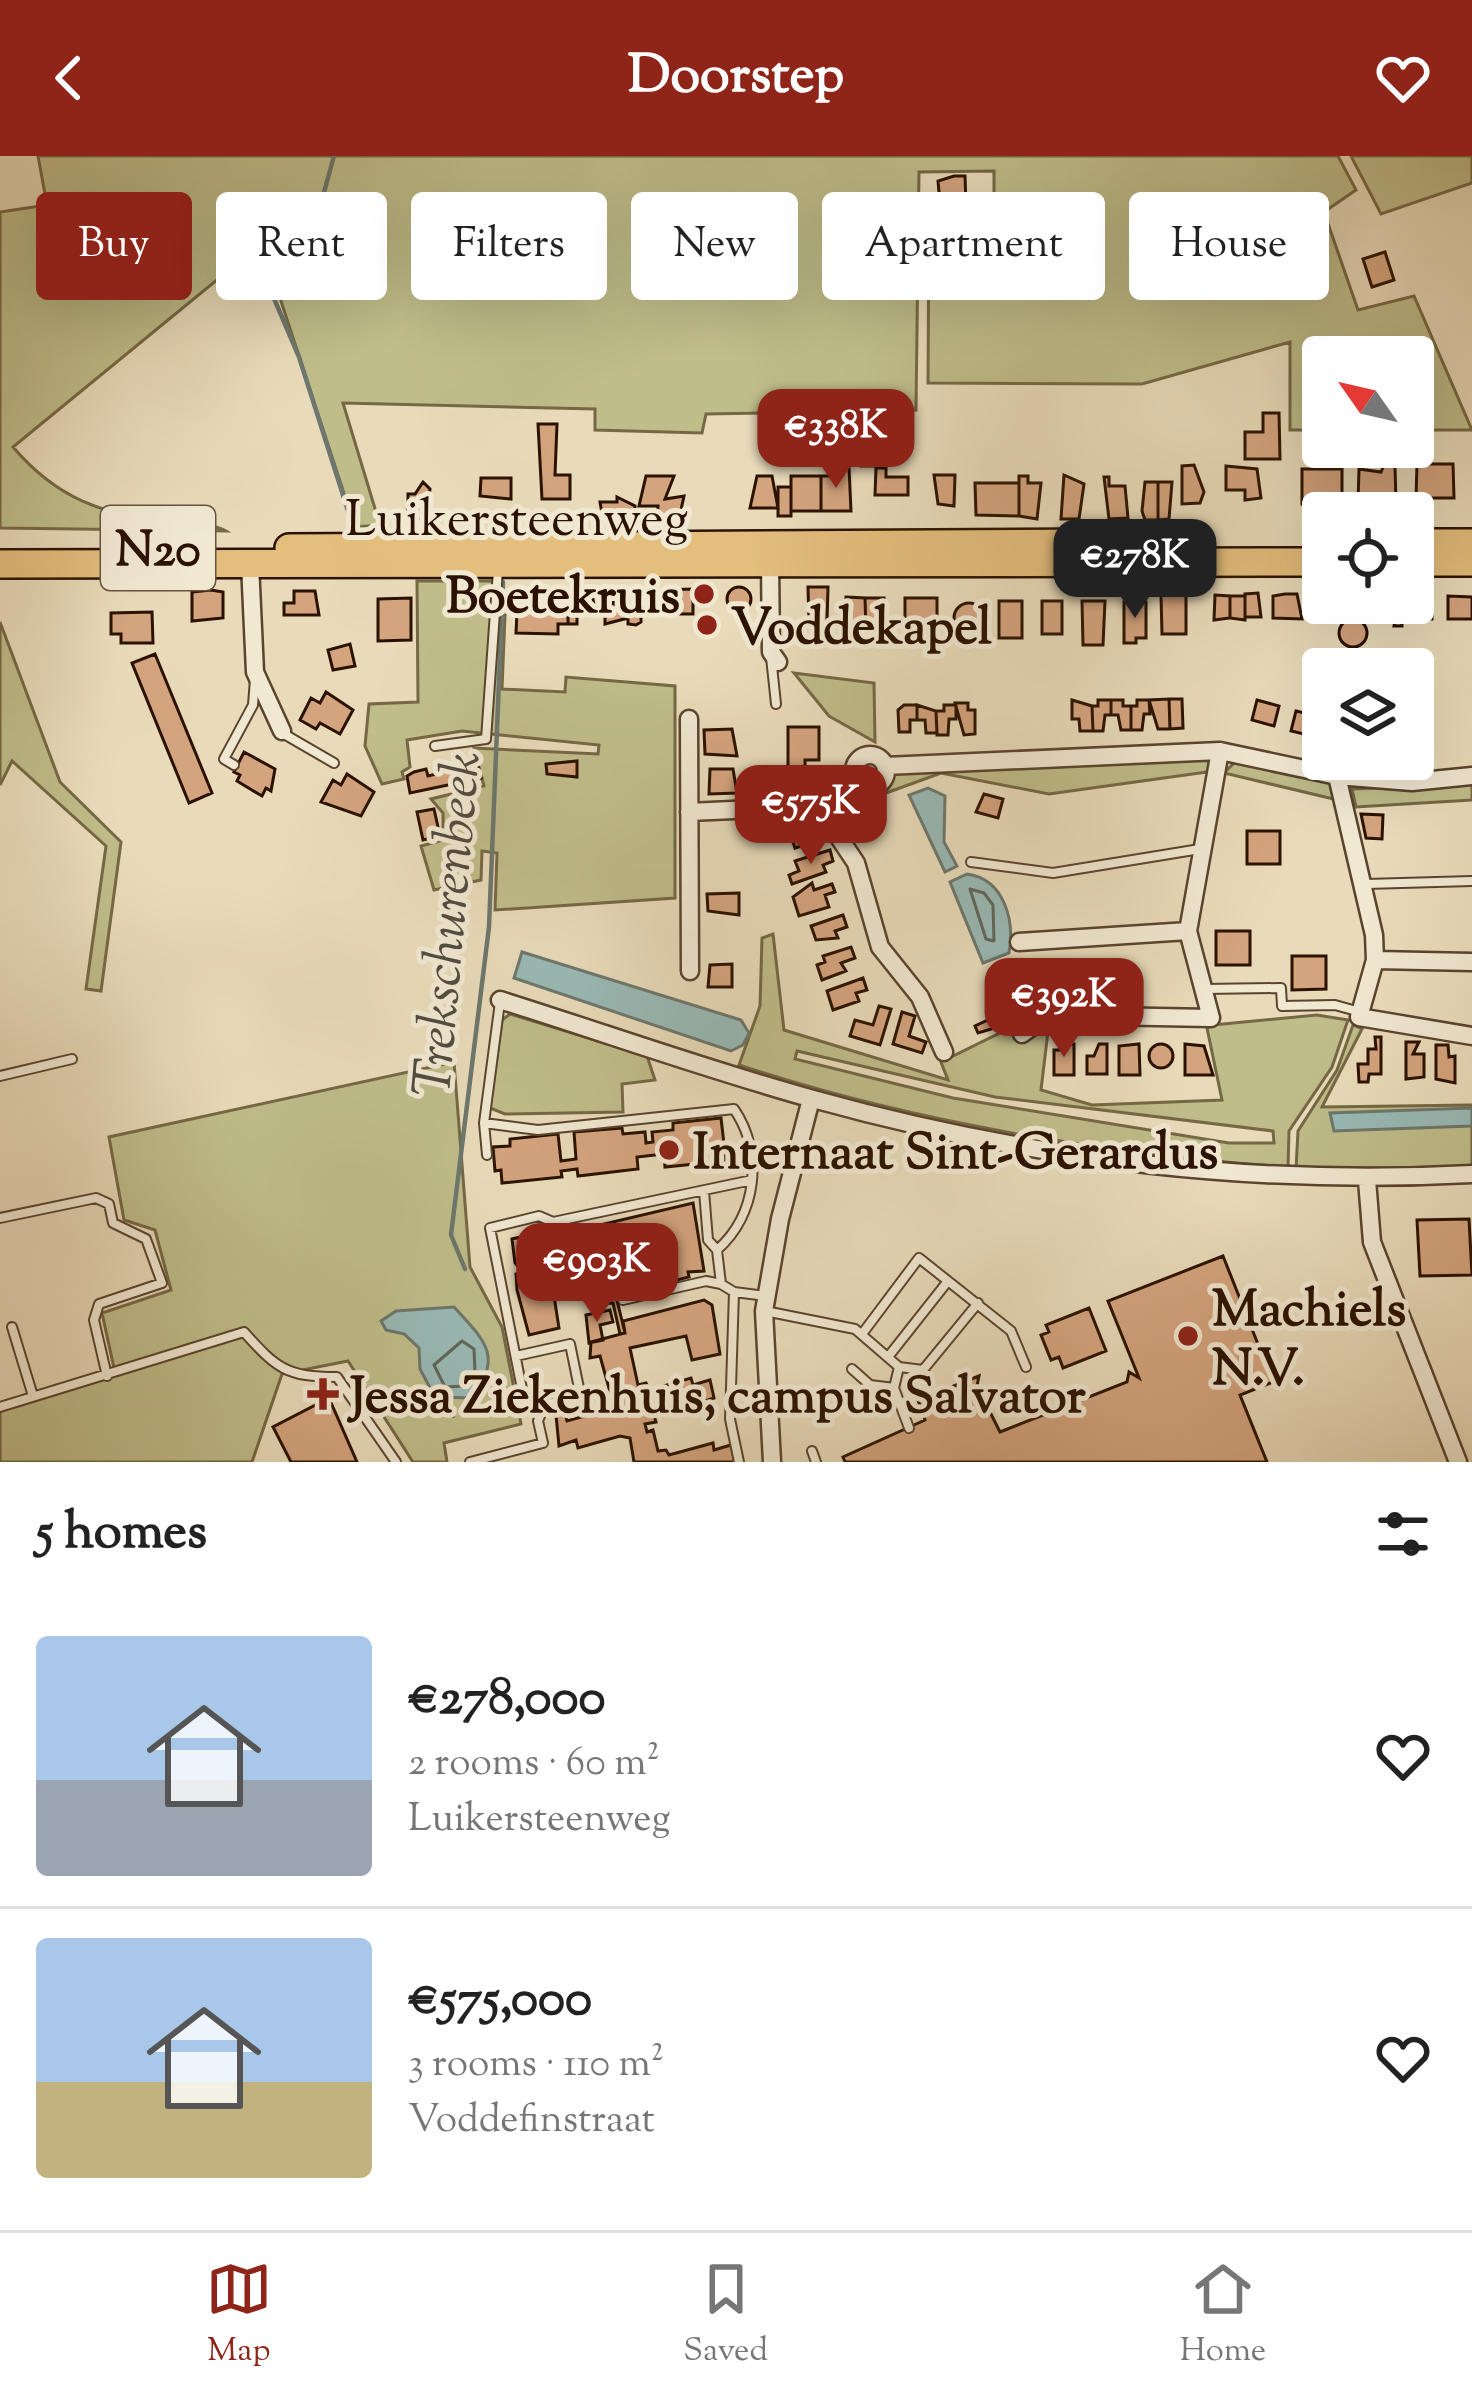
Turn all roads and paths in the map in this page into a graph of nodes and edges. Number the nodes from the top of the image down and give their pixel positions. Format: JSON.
{"nodes":[{"id":1,"x":1434,"y":543,"type":"edge"},
{"id":2,"x":1472,"y":543,"type":"edge"},
{"id":3,"x":1302,"y":544,"type":"edge"},
{"id":4,"x":0,"y":548,"type":"edge"},
{"id":5,"x":1302,"y":562,"type":"edge"},
{"id":6,"x":1434,"y":562,"type":"edge"},
{"id":7,"x":1472,"y":562,"type":"edge"},
{"id":8,"x":500,"y":563,"type":"junction"},
{"id":9,"x":770,"y":563,"type":"junction"},
{"id":10,"x":0,"y":564,"type":"edge"},
{"id":11,"x":250,"y":564,"type":"junction"},
{"id":12,"x":774,"y":657,"type":"joint"},
{"id":13,"x":255,"y":672,"type":"junction"},
{"id":14,"x":776,"y":704,"type":"dead end"},
{"id":15,"x":689,"y":719,"type":"dead end"},
{"id":16,"x":282,"y":731,"type":"joint"},
{"id":17,"x":435,"y":746,"type":"dead end"},
{"id":18,"x":1220,"y":751,"type":"junction"},
{"id":19,"x":334,"y":763,"type":"dead end"},
{"id":20,"x":234,"y":765,"type":"dead end"},
{"id":21,"x":1302,"y":769,"type":"edge"},
{"id":22,"x":1472,"y":776,"type":"edge"},
{"id":23,"x":1338,"y":780,"type":"edge"},
{"id":24,"x":1387,"y":780,"type":"edge"},
{"id":25,"x":1432,"y":780,"type":"edge"},
{"id":26,"x":1434,"y":780,"type":"edge"},
{"id":27,"x":838,"y":794,"type":"junction"},
{"id":28,"x":689,"y":812,"type":"junction"},
{"id":29,"x":1201,"y":849,"type":"junction"},
{"id":30,"x":971,"y":862,"type":"dead end"},
{"id":31,"x":1472,"y":881,"type":"edge"},
{"id":32,"x":1364,"y":884,"type":"junction"},
{"id":33,"x":1188,"y":931,"type":"junction"},
{"id":34,"x":1019,"y":942,"type":"dead end"},
{"id":35,"x":1375,"y":960,"type":"junction"},
{"id":36,"x":1472,"y":962,"type":"edge"},
{"id":37,"x":690,"y":970,"type":"dead end"},
{"id":38,"x":1202,"y":989,"type":"junction"},
{"id":39,"x":500,"y":1000,"type":"joint"},
{"id":40,"x":1359,"y":1015,"type":"junction"},
{"id":41,"x":1022,"y":1034,"type":"dead end"},
{"id":42,"x":1472,"y":1036,"type":"edge"},
{"id":43,"x":944,"y":1052,"type":"dead end"},
{"id":44,"x":72,"y":1059,"type":"dead end"},
{"id":45,"x":0,"y":1076,"type":"edge"},
{"id":46,"x":811,"y":1099,"type":"junction"},
{"id":47,"x":484,"y":1123,"type":"junction"},
{"id":48,"x":487,"y":1156,"type":"dead end"},
{"id":49,"x":1472,"y":1174,"type":"edge"},
{"id":50,"x":752,"y":1180,"type":"junction"},
{"id":51,"x":1367,"y":1180,"type":"junction"},
{"id":52,"x":704,"y":1190,"type":"junction"},
{"id":53,"x":0,"y":1218,"type":"edge"},
{"id":54,"x":718,"y":1250,"type":"junction"},
{"id":55,"x":949,"y":1281,"type":"junction"},
{"id":56,"x":721,"y":1284,"type":"junction"},
{"id":57,"x":734,"y":1292,"type":"junction"},
{"id":58,"x":622,"y":1300,"type":"dead end"},
{"id":59,"x":765,"y":1304,"type":"junction"},
{"id":60,"x":978,"y":1304,"type":"junction"},
{"id":61,"x":11,"y":1327,"type":"dead end"},
{"id":62,"x":862,"y":1334,"type":"junction"},
{"id":63,"x":516,"y":1356,"type":"junction"},
{"id":64,"x":888,"y":1357,"type":"junction"},
{"id":65,"x":899,"y":1367,"type":"junction"},
{"id":66,"x":1026,"y":1367,"type":"dead end"},
{"id":67,"x":852,"y":1369,"type":"dead end"},
{"id":68,"x":107,"y":1376,"type":"junction"},
{"id":69,"x":895,"y":1388,"type":"junction"},
{"id":70,"x":33,"y":1396,"type":"junction"},
{"id":71,"x":544,"y":1406,"type":"junction"},
{"id":72,"x":0,"y":1407,"type":"edge"},
{"id":73,"x":910,"y":1428,"type":"dead end"},
{"id":74,"x":812,"y":1451,"type":"dead end"},
{"id":75,"x":396,"y":1462,"type":"edge"},
{"id":76,"x":470,"y":1462,"type":"edge"},
{"id":77,"x":739,"y":1462,"type":"edge"},
{"id":78,"x":772,"y":1462,"type":"edge"},
{"id":79,"x":816,"y":1462,"type":"edge"},
{"id":80,"x":1458,"y":1462,"type":"edge"}],
"edges":[{"from":1,"to":2,"type":"main road"},
{"from":3,"to":4,"type":"main road","name":"Luikersteenweg","number":"N20"},
{"from":5,"to":9,"type":"main road","name":"Luikersteenweg","number":"N20"},
{"from":6,"to":7,"type":"main road"},
{"from":8,"to":9,"type":"main road","name":"Luikersteenweg","number":"N20"},
{"from":8,"to":11,"type":"main road","name":"Luikersteenweg","number":"N20"},
{"from":8,"to":17,"type":"lane"},
{"from":9,"to":12,"type":"street"},
{"from":10,"to":11,"type":"main road","name":"Luikersteenweg","number":"N20"},
{"from":11,"to":13,"type":"street"},
{"from":12,"to":14,"type":"lane"},
{"from":13,"to":16,"type":"street"},
{"from":13,"to":20,"type":"lane"},
{"from":15,"to":28,"type":"street"},
{"from":16,"to":19,"type":"lane"},
{"from":18,"to":21,"type":"street"},
{"from":18,"to":27,"type":"street"},
{"from":18,"to":29,"type":"street"},
{"from":22,"to":26,"type":"street"},
{"from":23,"to":32,"type":"street"},
{"from":24,"to":25,"type":"street"},
{"from":27,"to":28,"type":"street"},
{"from":27,"to":43,"type":"street"},
{"from":28,"to":37,"type":"street"},
{"from":29,"to":30,"type":"lane"},
{"from":29,"to":33,"type":"street"},
{"from":31,"to":32,"type":"lane"},
{"from":32,"to":35,"type":"street"},
{"from":33,"to":34,"type":"street"},
{"from":33,"to":38,"type":"street"},
{"from":35,"to":36,"type":"street"},
{"from":35,"to":40,"type":"street"},
{"from":38,"to":40,"type":"lane"},
{"from":38,"to":41,"type":"street"},
{"from":39,"to":46,"type":"street"},
{"from":39,"to":47,"type":"lane"},
{"from":40,"to":42,"type":"street"},
{"from":44,"to":45,"type":"lane"},
{"from":46,"to":51,"type":"street"},
{"from":46,"to":59,"type":"street"},
{"from":47,"to":48,"type":"lane"},
{"from":47,"to":50,"type":"lane"},
{"from":49,"to":51,"type":"street"},
{"from":50,"to":52,"type":"lane"},
{"from":50,"to":54,"type":"lane"},
{"from":51,"to":80,"type":"street"},
{"from":52,"to":54,"type":"lane"},
{"from":52,"to":63,"type":"lane"},
{"from":53,"to":68,"type":"lane"},
{"from":54,"to":56,"type":"lane"},
{"from":55,"to":60,"type":"lane"},
{"from":55,"to":62,"type":"lane"},
{"from":55,"to":64,"type":"lane"},
{"from":56,"to":57,"type":"lane"},
{"from":56,"to":58,"type":"lane"},
{"from":57,"to":59,"type":"lane"},
{"from":57,"to":77,"type":"lane"},
{"from":59,"to":62,"type":"lane"},
{"from":59,"to":78,"type":"street"},
{"from":60,"to":65,"type":"lane"},
{"from":60,"to":66,"type":"lane"},
{"from":61,"to":70,"type":"lane"},
{"from":62,"to":64,"type":"lane"},
{"from":63,"to":71,"type":"lane"},
{"from":63,"to":71,"type":"lane"},
{"from":64,"to":65,"type":"lane"},
{"from":65,"to":69,"type":"lane"},
{"from":67,"to":69,"type":"lane"},
{"from":68,"to":70,"type":"lane"},
{"from":68,"to":75,"type":"lane"},
{"from":69,"to":73,"type":"lane"},
{"from":70,"to":72,"type":"lane"},
{"from":71,"to":76,"type":"lane"},
{"from":74,"to":79,"type":"lane"}]}
